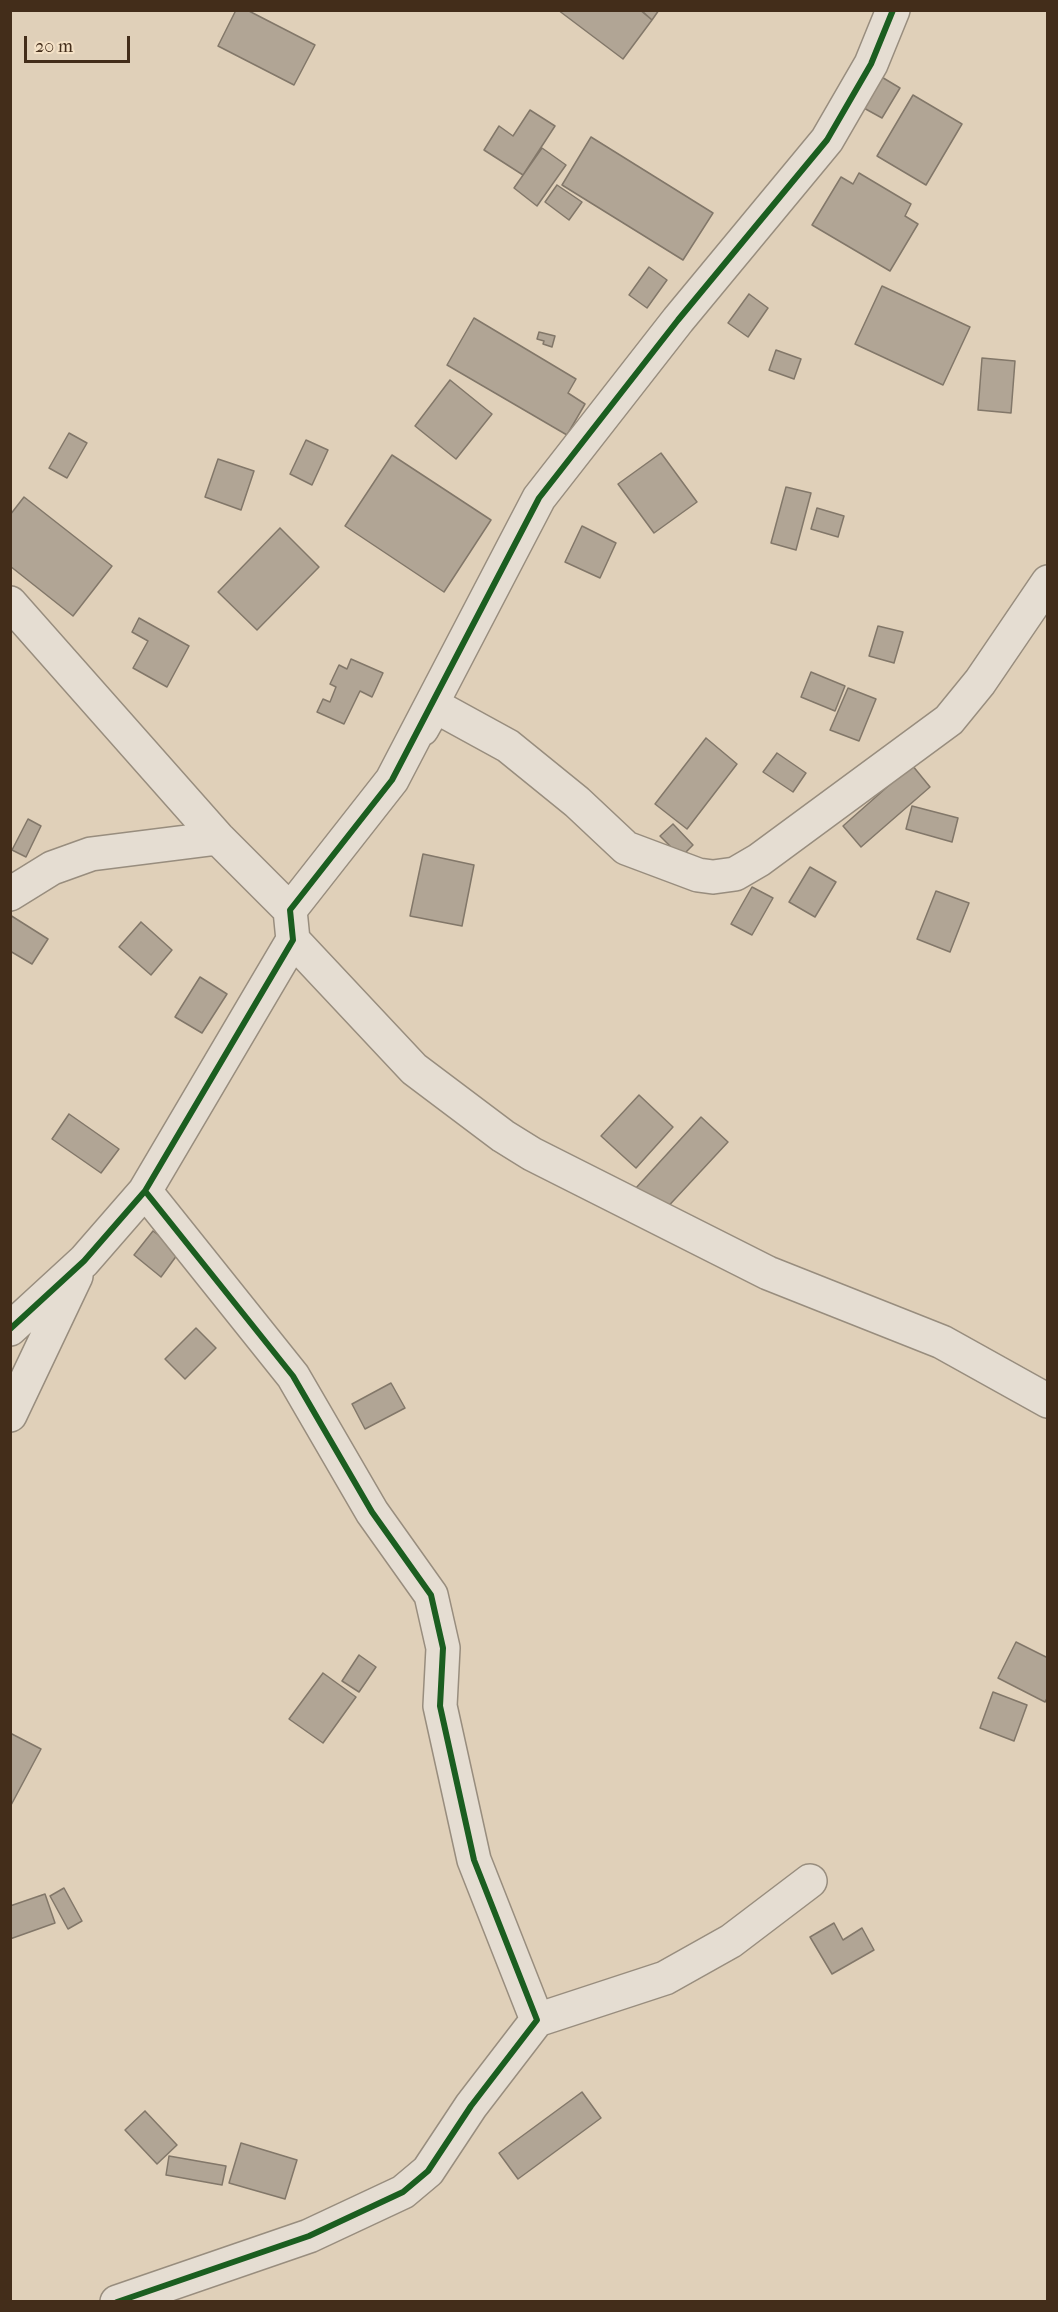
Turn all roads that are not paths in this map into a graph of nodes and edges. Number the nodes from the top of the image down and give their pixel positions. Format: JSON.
{"nodes":[{"id":1,"x":893,"y":10,"type":"edge"},
{"id":2,"x":1047,"y":582,"type":"edge"},
{"id":3,"x":10,"y":603,"type":"edge"},
{"id":4,"x":392,"y":780,"type":"junction"},
{"id":5,"x":218,"y":838,"type":"junction"},
{"id":6,"x":10,"y":894,"type":"edge"},
{"id":7,"x":291,"y":925,"type":"junction"},
{"id":8,"x":145,"y":1191,"type":"junction"},
{"id":9,"x":84,"y":1261,"type":"junction"},
{"id":10,"x":10,"y":1329,"type":"edge"},
{"id":11,"x":1047,"y":1401,"type":"edge"},
{"id":12,"x":10,"y":1415,"type":"edge"},
{"id":13,"x":810,"y":1881,"type":"dead end"},
{"id":14,"x":537,"y":2020,"type":"junction"},
{"id":15,"x":117,"y":2301,"type":"edge"}],
"edges":[{"from":1,"to":4,"type":"street"},
{"from":2,"to":4,"type":"street"},
{"from":3,"to":5,"type":"street"},
{"from":4,"to":7,"type":"street"},
{"from":5,"to":6,"type":"street"},
{"from":5,"to":7,"type":"street"},
{"from":7,"to":8,"type":"street"},
{"from":7,"to":11,"type":"street"},
{"from":8,"to":9,"type":"street"},
{"from":8,"to":14,"type":"street"},
{"from":9,"to":10,"type":"street"},
{"from":9,"to":12,"type":"street"},
{"from":13,"to":14,"type":"street"},
{"from":14,"to":15,"type":"street"}]}
